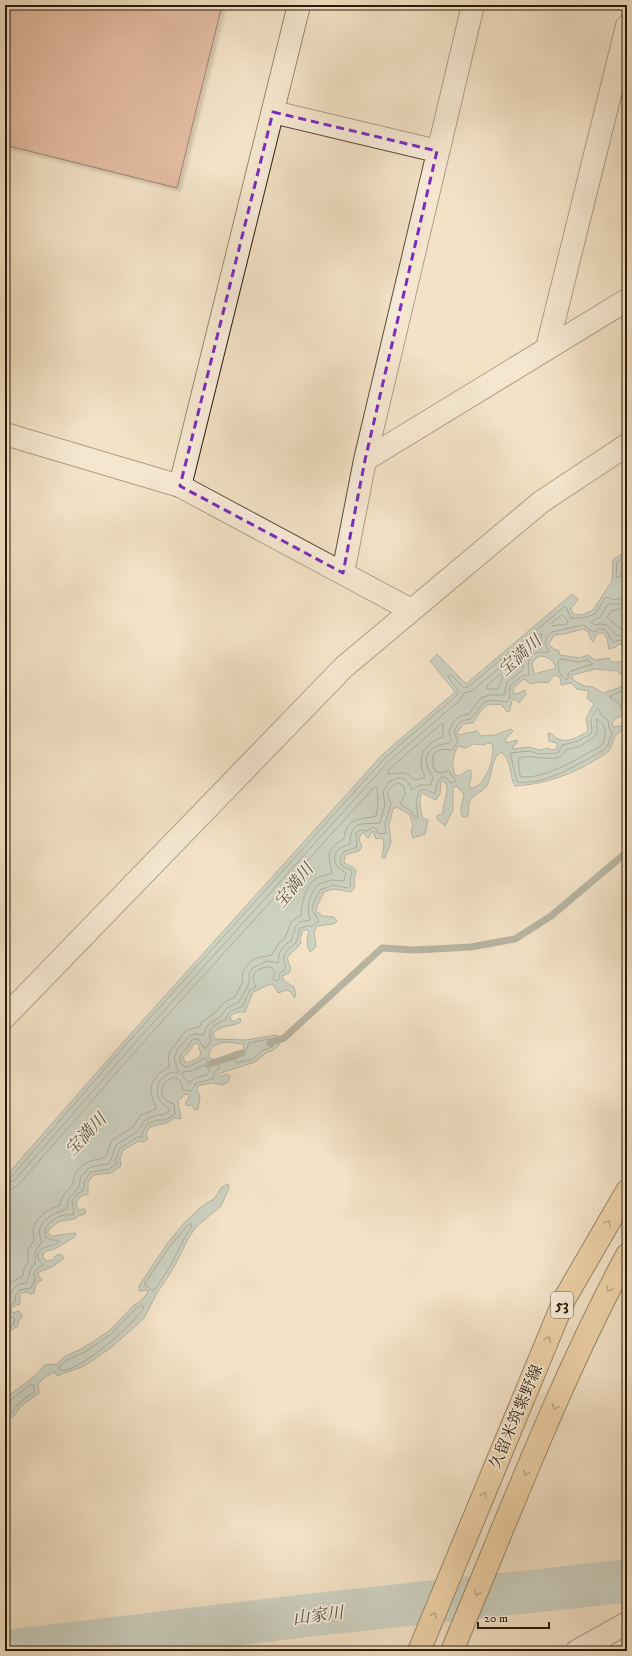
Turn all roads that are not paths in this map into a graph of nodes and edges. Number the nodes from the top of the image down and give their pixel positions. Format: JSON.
{"nodes":[{"id":1,"x":299,"y":5,"type":"edge"},
{"id":2,"x":473,"y":5,"type":"edge"},
{"id":3,"x":627,"y":26,"type":"edge"},
{"id":4,"x":620,"y":93,"type":"edge"},
{"id":5,"x":273,"y":112,"type":"junction"},
{"id":6,"x":437,"y":151,"type":"junction"},
{"id":7,"x":627,"y":300,"type":"edge"},
{"id":8,"x":547,"y":348,"type":"junction"},
{"id":9,"x":5,"y":434,"type":"edge"},
{"id":10,"x":627,"y":445,"type":"edge"},
{"id":11,"x":365,"y":460,"type":"junction"},
{"id":12,"x":180,"y":486,"type":"junction"},
{"id":13,"x":344,"y":573,"type":"junction"},
{"id":14,"x":410,"y":610,"type":"junction"},
{"id":15,"x":5,"y":1017,"type":"edge"},
{"id":16,"x":627,"y":1191,"type":"edge"},
{"id":17,"x":627,"y":1254,"type":"edge"},
{"id":18,"x":627,"y":1623,"type":"edge"},
{"id":19,"x":420,"y":1651,"type":"edge"},
{"id":20,"x":452,"y":1651,"type":"edge"},
{"id":21,"x":577,"y":1651,"type":"edge"}],
"edges":[{"from":1,"to":5,"type":"street"},
{"from":2,"to":6,"type":"street"},
{"from":3,"to":4,"type":"street"},
{"from":4,"to":8,"type":"street"},
{"from":5,"to":6,"type":"street"},
{"from":5,"to":12,"type":"street"},
{"from":6,"to":11,"type":"street"},
{"from":7,"to":8,"type":"street"},
{"from":8,"to":11,"type":"street"},
{"from":9,"to":12,"type":"street"},
{"from":10,"to":14,"type":"street"},
{"from":11,"to":13,"type":"street"},
{"from":12,"to":13,"type":"street"},
{"from":13,"to":14,"type":"street"},
{"from":14,"to":15,"type":"street"},
{"from":19,"to":16,"type":"main road","name":"久留米筑紫野線","number":"53","one_way":true},
{"from":17,"to":20,"type":"main road","name":"久留米筑紫野線","number":"53","one_way":true},
{"from":18,"to":21,"type":"street"}]}
